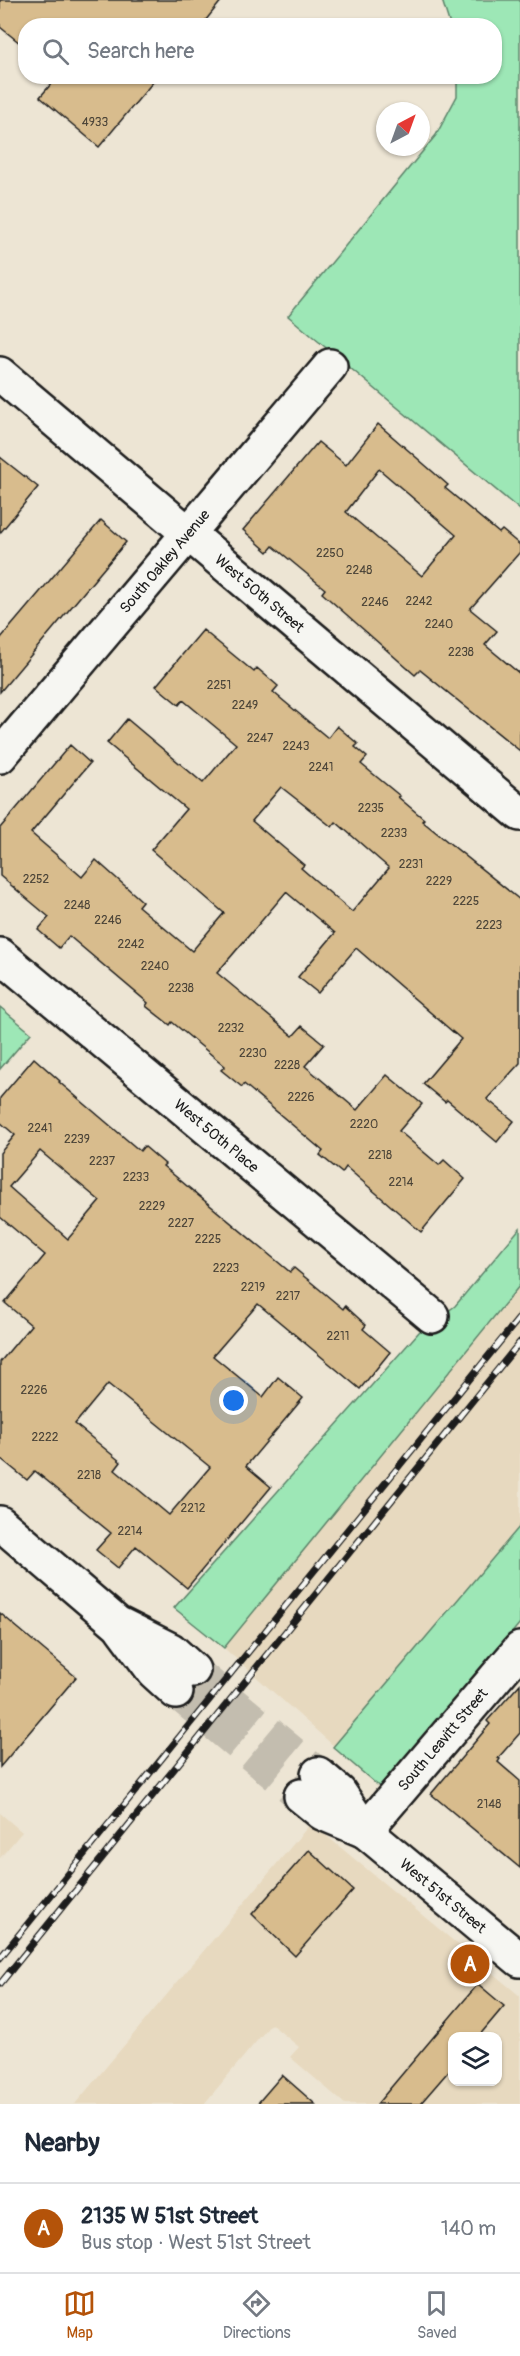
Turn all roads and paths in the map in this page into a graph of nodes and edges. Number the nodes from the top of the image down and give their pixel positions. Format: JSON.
{"nodes":[{"id":1,"x":330,"y":366,"type":"dead end"},
{"id":2,"x":0,"y":374,"type":"edge"},
{"id":3,"x":188,"y":533,"type":"junction"},
{"id":4,"x":0,"y":756,"type":"edge"},
{"id":5,"x":520,"y":814,"type":"edge"},
{"id":6,"x":0,"y":955,"type":"edge"},
{"id":7,"x":432,"y":1316,"type":"dead end"},
{"id":8,"x":0,"y":1523,"type":"edge"},
{"id":9,"x":520,"y":1649,"type":"edge"},
{"id":10,"x":185,"y":1681,"type":"tunnel mouth"},
{"id":11,"x":310,"y":1785,"type":"tunnel mouth"},
{"id":12,"x":365,"y":1831,"type":"junction"},
{"id":13,"x":520,"y":1960,"type":"edge"}],
"edges":[{"from":1,"to":3,"type":"street","name":"South Oakley Avenue"},
{"from":2,"to":3,"type":"street","name":"West 50th Street"},
{"from":3,"to":4,"type":"street","name":"South Oakley Avenue"},
{"from":3,"to":5,"type":"street","name":"West 50th Street"},
{"from":6,"to":7,"type":"street","name":"West 50th Place"},
{"from":8,"to":10,"type":"street"},
{"from":9,"to":12,"type":"street","name":"South Leavitt Street"},
{"from":11,"to":12,"type":"street","name":"West 51st Street"},
{"from":12,"to":13,"type":"street","name":"West 51st Street"}]}
